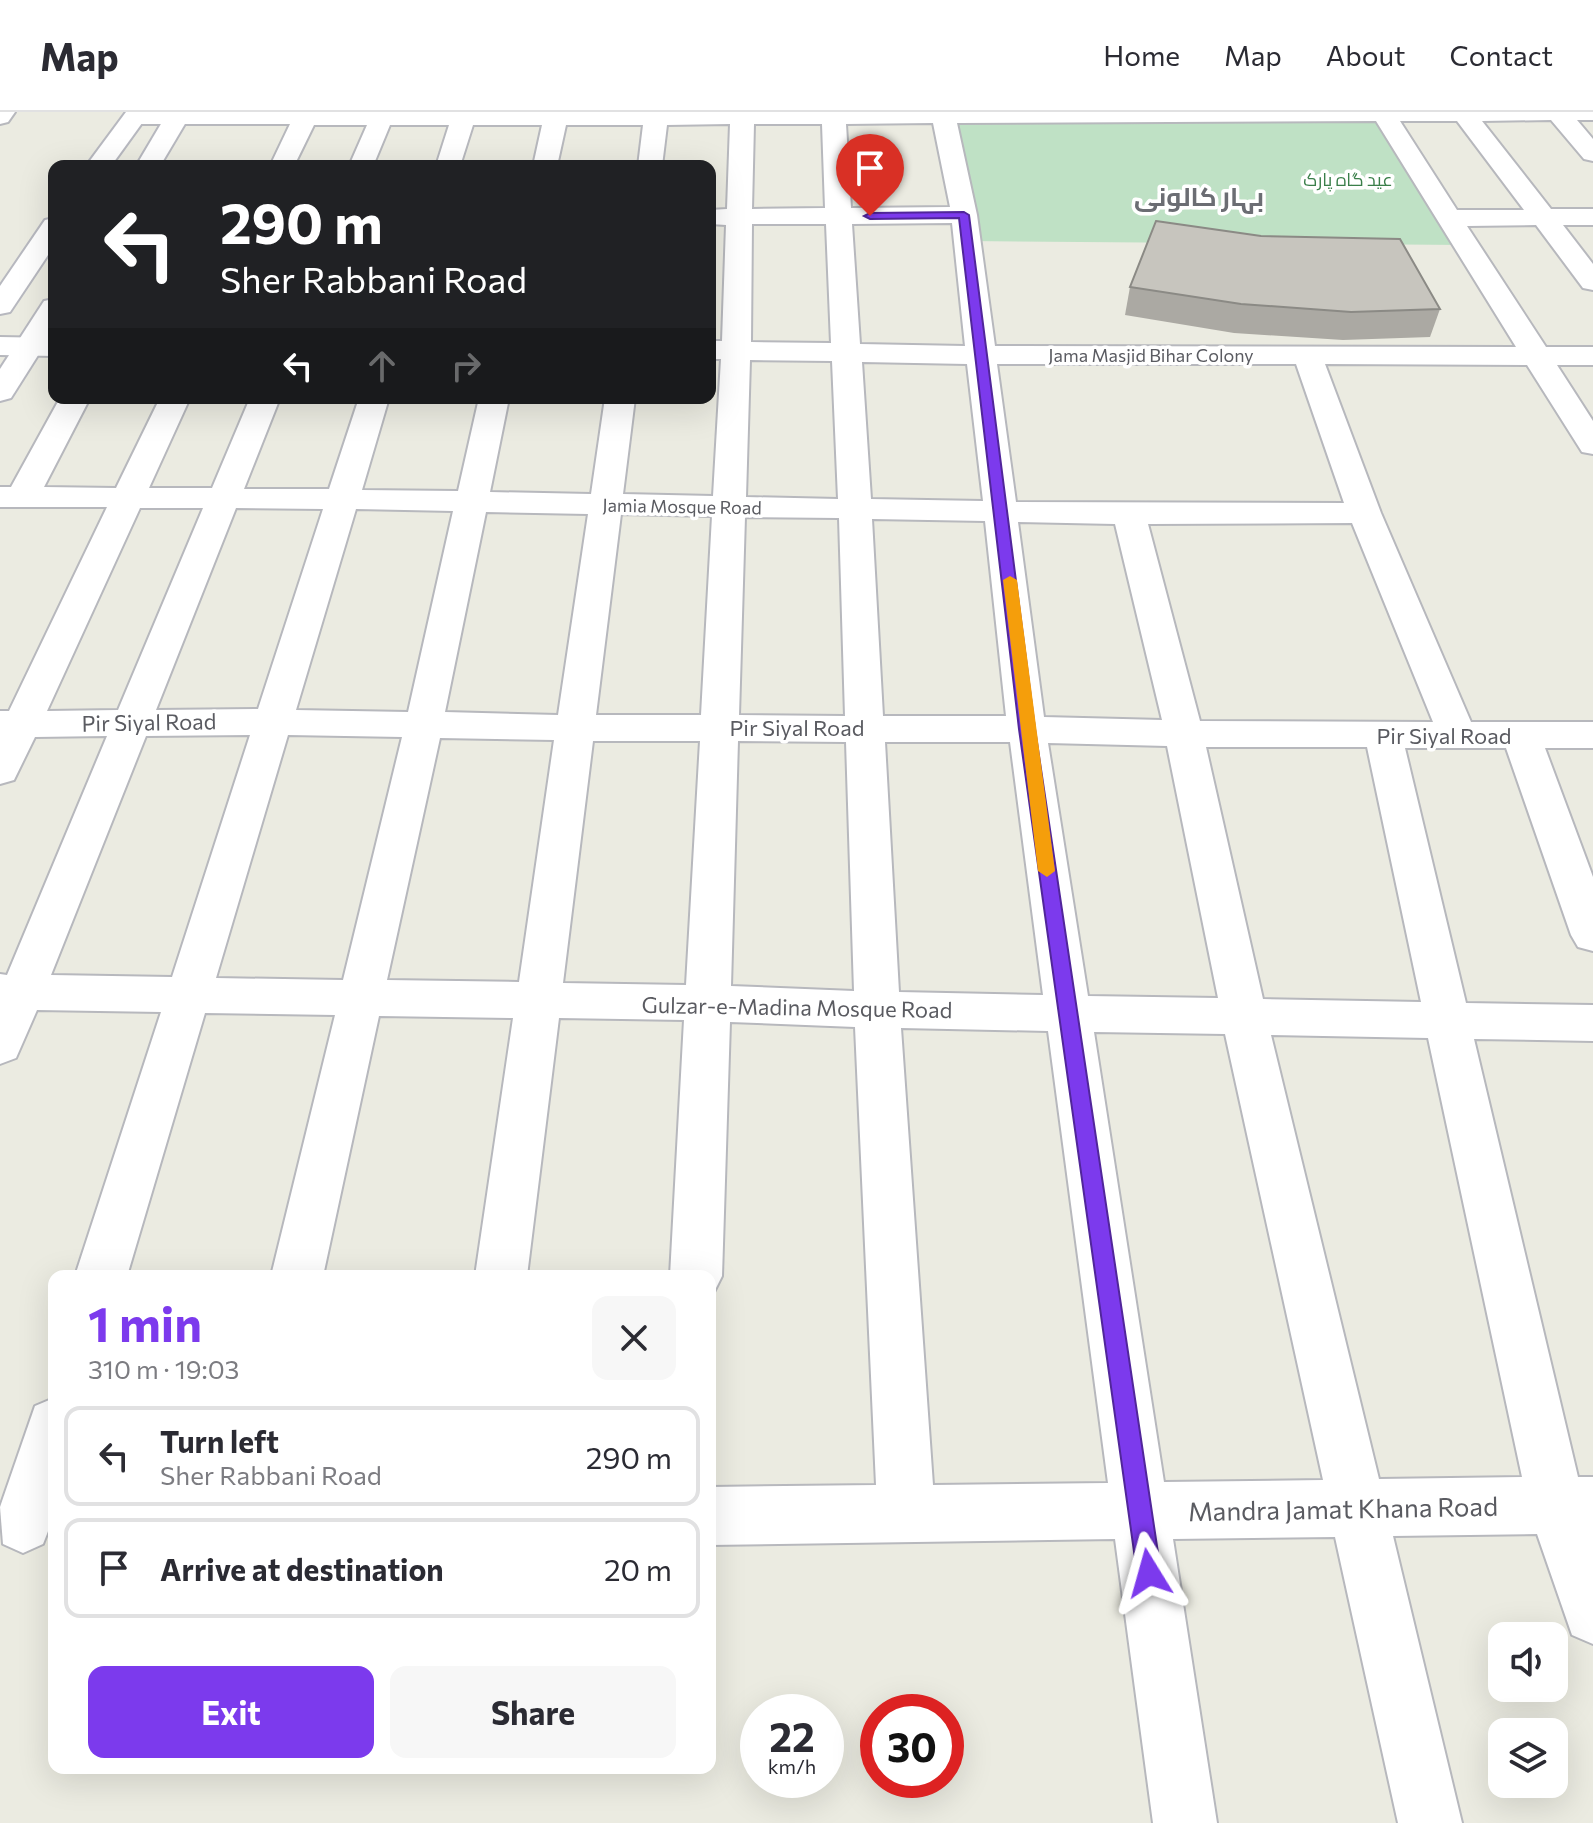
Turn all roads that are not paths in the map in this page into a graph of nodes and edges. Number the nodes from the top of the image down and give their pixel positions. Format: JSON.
{"nodes":[{"id":1,"x":1464,"y":113,"type":"edge"},
{"id":2,"x":1558,"y":113,"type":"edge"},
{"id":3,"x":1593,"y":113,"type":"edge"},
{"id":4,"x":136,"y":114,"type":"edge"},
{"id":5,"x":178,"y":114,"type":"edge"},
{"id":6,"x":943,"y":114,"type":"edge"},
{"id":7,"x":1032,"y":114,"type":"edge"},
{"id":8,"x":1112,"y":114,"type":"edge"},
{"id":9,"x":1203,"y":114,"type":"edge"},
{"id":10,"x":1287,"y":114,"type":"edge"},
{"id":11,"x":1383,"y":114,"type":"edge"},
{"id":12,"x":307,"y":115,"type":"edge"},
{"id":13,"x":382,"y":115,"type":"edge"},
{"id":14,"x":464,"y":115,"type":"edge"},
{"id":15,"x":556,"y":115,"type":"edge"},
{"id":16,"x":655,"y":115,"type":"edge"},
{"id":17,"x":742,"y":115,"type":"edge"},
{"id":18,"x":833,"y":115,"type":"edge"},
{"id":19,"x":1593,"y":154,"type":"edge"},
{"id":20,"x":102,"y":160,"type":"edge"},
{"id":21,"x":151,"y":160,"type":"edge"},
{"id":22,"x":285,"y":160,"type":"edge"},
{"id":23,"x":363,"y":160,"type":"edge"},
{"id":24,"x":450,"y":160,"type":"edge"},
{"id":25,"x":546,"y":160,"type":"edge"},
{"id":26,"x":651,"y":160,"type":"edge"},
{"id":27,"x":964,"y":215,"type":"junction"},
{"id":28,"x":839,"y":216,"type":"junction"},
{"id":29,"x":725,"y":217,"type":"edge"},
{"id":30,"x":1543,"y":217,"type":"junction"},
{"id":31,"x":1593,"y":217,"type":"edge"},
{"id":32,"x":1449,"y":218,"type":"junction"},
{"id":33,"x":48,"y":235,"type":"edge"},
{"id":34,"x":1593,"y":282,"type":"edge"},
{"id":35,"x":0,"y":306,"type":"edge"},
{"id":36,"x":0,"y":315,"type":"edge"},
{"id":37,"x":45,"y":333,"type":"edge"},
{"id":38,"x":0,"y":346,"type":"edge"},
{"id":39,"x":723,"y":350,"type":"edge"},
{"id":40,"x":846,"y":353,"type":"junction"},
{"id":41,"x":983,"y":355,"type":"junction"},
{"id":42,"x":1307,"y":355,"type":"junction"},
{"id":43,"x":1534,"y":356,"type":"junction"},
{"id":44,"x":1593,"y":356,"type":"edge"},
{"id":45,"x":0,"y":392,"type":"edge"},
{"id":46,"x":71,"y":404,"type":"edge"},
{"id":47,"x":172,"y":404,"type":"edge"},
{"id":48,"x":262,"y":404,"type":"edge"},
{"id":49,"x":372,"y":404,"type":"edge"},
{"id":50,"x":493,"y":404,"type":"edge"},
{"id":51,"x":619,"y":404,"type":"edge"},
{"id":52,"x":1593,"y":445,"type":"edge"},
{"id":53,"x":11,"y":496,"type":"edge"},
{"id":54,"x":128,"y":497,"type":"junction"},
{"id":55,"x":223,"y":498,"type":"junction"},
{"id":56,"x":343,"y":499,"type":"junction"},
{"id":57,"x":471,"y":503,"type":"junction"},
{"id":58,"x":605,"y":505,"type":"junction"},
{"id":59,"x":729,"y":506,"type":"junction"},
{"id":60,"x":855,"y":507,"type":"junction"},
{"id":61,"x":1002,"y":511,"type":"junction"},
{"id":62,"x":1364,"y":513,"type":"junction"},
{"id":63,"x":1129,"y":514,"type":"junction"},
{"id":64,"x":131,"y":722,"type":"junction"},
{"id":65,"x":276,"y":722,"type":"junction"},
{"id":66,"x":11,"y":724,"type":"edge"},
{"id":67,"x":424,"y":724,"type":"junction"},
{"id":68,"x":866,"y":726,"type":"junction"},
{"id":69,"x":721,"y":727,"type":"junction"},
{"id":70,"x":577,"y":728,"type":"junction"},
{"id":71,"x":1027,"y":729,"type":"junction"},
{"id":72,"x":1184,"y":734,"type":"junction"},
{"id":73,"x":1383,"y":734,"type":"junction"},
{"id":74,"x":1458,"y":735,"type":"junction"},
{"id":75,"x":1521,"y":735,"type":"junction"},
{"id":76,"x":1593,"y":735,"type":"edge"},
{"id":77,"x":0,"y":770,"type":"edge"},
{"id":78,"x":1593,"y":935,"type":"edge"},
{"id":79,"x":10,"y":993,"type":"edge"},
{"id":80,"x":189,"y":994,"type":"junction"},
{"id":81,"x":360,"y":998,"type":"junction"},
{"id":82,"x":538,"y":1001,"type":"junction"},
{"id":83,"x":708,"y":1003,"type":"junction"},
{"id":84,"x":877,"y":1010,"type":"junction"},
{"id":85,"x":1066,"y":1012,"type":"junction"},
{"id":86,"x":1244,"y":1016,"type":"junction"},
{"id":87,"x":1447,"y":1019,"type":"junction"},
{"id":88,"x":1593,"y":1023,"type":"edge"},
{"id":89,"x":0,"y":1045,"type":"edge"},
{"id":90,"x":103,"y":1270,"type":"edge"},
{"id":91,"x":298,"y":1270,"type":"edge"},
{"id":92,"x":502,"y":1270,"type":"edge"},
{"id":93,"x":696,"y":1270,"type":"edge"},
{"id":94,"x":48,"y":1446,"type":"edge"},
{"id":95,"x":1575,"y":1505,"type":"edge"},
{"id":96,"x":1359,"y":1507,"type":"junction"},
{"id":97,"x":1140,"y":1511,"type":"junction"},
{"id":98,"x":906,"y":1513,"type":"junction"},
{"id":99,"x":716,"y":1516,"type":"edge"},
{"id":100,"x":26,"y":1524,"type":"edge"},
{"id":101,"x":1593,"y":1614,"type":"edge"},
{"id":102,"x":1185,"y":1823,"type":"edge"},
{"id":103,"x":1430,"y":1823,"type":"edge"}],
"edges":[{"from":1,"to":2,"type":"street"},
{"from":1,"to":11,"type":"street"},
{"from":1,"to":30,"type":"street"},
{"from":2,"to":3,"type":"street"},
{"from":2,"to":19,"type":"street"},
{"from":4,"to":5,"type":"street"},
{"from":4,"to":20,"type":"street"},
{"from":5,"to":12,"type":"street"},
{"from":5,"to":21,"type":"street"},
{"from":6,"to":7,"type":"street"},
{"from":6,"to":18,"type":"street"},
{"from":6,"to":27,"type":"street"},
{"from":7,"to":8,"type":"street"},
{"from":8,"to":9,"type":"street"},
{"from":9,"to":10,"type":"street"},
{"from":10,"to":11,"type":"street"},
{"from":11,"to":32,"type":"street"},
{"from":12,"to":13,"type":"street"},
{"from":12,"to":22,"type":"street"},
{"from":13,"to":14,"type":"street"},
{"from":13,"to":23,"type":"street"},
{"from":14,"to":15,"type":"street"},
{"from":14,"to":24,"type":"street"},
{"from":15,"to":16,"type":"street"},
{"from":15,"to":25,"type":"street"},
{"from":16,"to":17,"type":"street"},
{"from":16,"to":26,"type":"street"},
{"from":17,"to":18,"type":"street"},
{"from":17,"to":29,"type":"street"},
{"from":18,"to":28,"type":"street"},
{"from":27,"to":28,"type":"street"},
{"from":27,"to":41,"type":"street"},
{"from":28,"to":29,"type":"street"},
{"from":28,"to":40,"type":"street"},
{"from":29,"to":39,"type":"street"},
{"from":30,"to":31,"type":"street"},
{"from":30,"to":32,"type":"street"},
{"from":30,"to":34,"type":"street"},
{"from":32,"to":43,"type":"street"},
{"from":33,"to":35,"type":"street"},
{"from":36,"to":37,"type":"street"},
{"from":37,"to":38,"type":"street"},
{"from":37,"to":45,"type":"street"},
{"from":39,"to":40,"type":"street","name":"Jama Masjid Bihar Colony"},
{"from":39,"to":59,"type":"street"},
{"from":40,"to":41,"type":"street","name":"Jama Masjid Bihar Colony"},
{"from":40,"to":60,"type":"street"},
{"from":41,"to":42,"type":"street","name":"Jama Masjid Bihar Colony"},
{"from":41,"to":61,"type":"street"},
{"from":42,"to":43,"type":"street","name":"Jama Masjid Bihar Colony"},
{"from":42,"to":62,"type":"street"},
{"from":43,"to":44,"type":"street","name":"Jama Masjid Bihar Colony"},
{"from":43,"to":52,"type":"street"},
{"from":46,"to":53,"type":"street"},
{"from":47,"to":54,"type":"street"},
{"from":48,"to":55,"type":"street"},
{"from":49,"to":56,"type":"street"},
{"from":50,"to":57,"type":"street"},
{"from":51,"to":58,"type":"street"},
{"from":53,"to":54,"type":"street","name":"Jamia Mosque Road"},
{"from":54,"to":55,"type":"street","name":"Jamia Mosque Road"},
{"from":54,"to":66,"type":"street"},
{"from":55,"to":56,"type":"street","name":"Jamia Mosque Road"},
{"from":55,"to":64,"type":"street"},
{"from":56,"to":57,"type":"street","name":"Jamia Mosque Road"},
{"from":56,"to":65,"type":"street"},
{"from":57,"to":58,"type":"street","name":"Jamia Mosque Road"},
{"from":57,"to":67,"type":"street"},
{"from":58,"to":59,"type":"street","name":"Jamia Mosque Road"},
{"from":58,"to":70,"type":"street"},
{"from":59,"to":60,"type":"street","name":"Jamia Mosque Road"},
{"from":59,"to":69,"type":"street"},
{"from":60,"to":61,"type":"street","name":"Jamia Mosque Road"},
{"from":60,"to":68,"type":"street"},
{"from":61,"to":63,"type":"street","name":"Jamia Mosque Road"},
{"from":61,"to":71,"type":"street"},
{"from":62,"to":63,"type":"street","name":"Jamia Mosque Road"},
{"from":62,"to":74,"type":"street"},
{"from":63,"to":72,"type":"street"},
{"from":64,"to":65,"type":"street","name":"Pir Siyal Road"},
{"from":64,"to":66,"type":"street","name":"Pir Siyal Road"},
{"from":64,"to":79,"type":"street"},
{"from":65,"to":67,"type":"street","name":"Pir Siyal Road"},
{"from":65,"to":80,"type":"street"},
{"from":66,"to":77,"type":"street"},
{"from":67,"to":70,"type":"street","name":"Pir Siyal Road"},
{"from":67,"to":81,"type":"street"},
{"from":68,"to":69,"type":"street","name":"Pir Siyal Road"},
{"from":68,"to":71,"type":"street","name":"Pir Siyal Road"},
{"from":68,"to":84,"type":"street"},
{"from":69,"to":70,"type":"street","name":"Pir Siyal Road"},
{"from":69,"to":83,"type":"street"},
{"from":70,"to":82,"type":"street"},
{"from":71,"to":72,"type":"street","name":"Pir Siyal Road"},
{"from":71,"to":85,"type":"street"},
{"from":72,"to":73,"type":"street","name":"Pir Siyal Road"},
{"from":72,"to":86,"type":"street"},
{"from":73,"to":74,"type":"street","name":"Pir Siyal Road"},
{"from":73,"to":87,"type":"street"},
{"from":74,"to":75,"type":"street","name":"Pir Siyal Road"},
{"from":75,"to":76,"type":"street","name":"Pir Siyal Road"},
{"from":75,"to":78,"type":"street"},
{"from":79,"to":80,"type":"street","name":"Gulzar-e-Madina Mosque Road"},
{"from":79,"to":89,"type":"street"},
{"from":80,"to":81,"type":"street","name":"Gulzar-e-Madina Mosque Road"},
{"from":80,"to":90,"type":"street"},
{"from":81,"to":82,"type":"street","name":"Gulzar-e-Madina Mosque Road"},
{"from":81,"to":91,"type":"street"},
{"from":82,"to":83,"type":"street","name":"Gulzar-e-Madina Mosque Road"},
{"from":82,"to":92,"type":"street"},
{"from":83,"to":84,"type":"street","name":"Gulzar-e-Madina Mosque Road"},
{"from":83,"to":93,"type":"street"},
{"from":84,"to":85,"type":"street","name":"Gulzar-e-Madina Mosque Road"},
{"from":84,"to":98,"type":"street"},
{"from":85,"to":86,"type":"street","name":"Gulzar-e-Madina Mosque Road"},
{"from":85,"to":97,"type":"street"},
{"from":86,"to":87,"type":"street","name":"Gulzar-e-Madina Mosque Road"},
{"from":86,"to":96,"type":"street"},
{"from":87,"to":88,"type":"street","name":"Gulzar-e-Madina Mosque Road"},
{"from":87,"to":95,"type":"street"},
{"from":94,"to":100,"type":"street"},
{"from":95,"to":96,"type":"street","name":"Mandra Jamat Khana Road"},
{"from":95,"to":101,"type":"street"},
{"from":96,"to":97,"type":"street","name":"Mandra Jamat Khana Road"},
{"from":96,"to":103,"type":"street"},
{"from":97,"to":98,"type":"street","name":"Mandra Jamat Khana Road"},
{"from":97,"to":102,"type":"street"},
{"from":98,"to":99,"type":"street","name":"Mandra Jamat Khana Road"}]}
